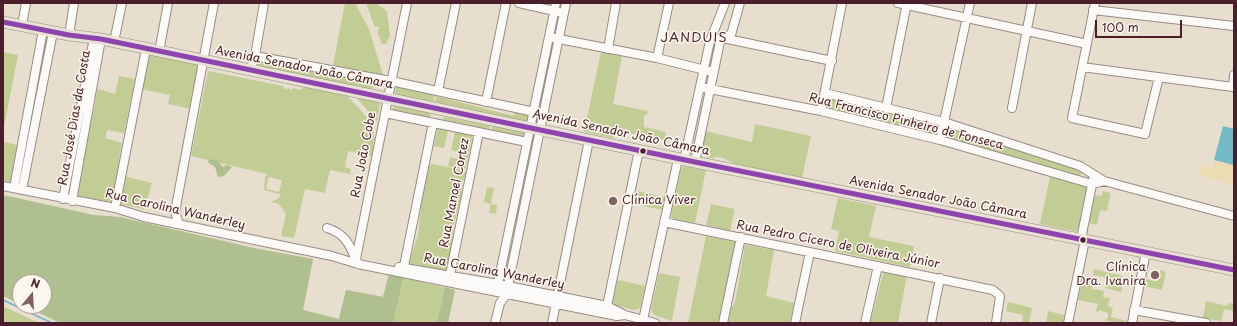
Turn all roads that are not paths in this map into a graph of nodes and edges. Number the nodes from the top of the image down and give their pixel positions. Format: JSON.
{"nodes":[{"id":1,"x":26,"y":3,"type":"edge"},
{"id":2,"x":74,"y":3,"type":"edge"},
{"id":3,"x":122,"y":3,"type":"edge"},
{"id":4,"x":168,"y":3,"type":"edge"},
{"id":5,"x":214,"y":3,"type":"edge"},
{"id":6,"x":264,"y":3,"type":"edge"},
{"id":7,"x":405,"y":3,"type":"edge"},
{"id":8,"x":456,"y":3,"type":"edge"},
{"id":9,"x":506,"y":3,"type":"edge"},
{"id":10,"x":519,"y":3,"type":"edge"},
{"id":11,"x":566,"y":3,"type":"edge"},
{"id":12,"x":616,"y":3,"type":"edge"},
{"id":13,"x":669,"y":3,"type":"edge"},
{"id":14,"x":842,"y":3,"type":"edge"},
{"id":15,"x":970,"y":3,"type":"edge"},
{"id":16,"x":1032,"y":3,"type":"edge"},
{"id":17,"x":904,"y":4,"type":"edge"},
{"id":18,"x":724,"y":5,"type":"edge"},
{"id":19,"x":1094,"y":6,"type":"edge"},
{"id":20,"x":555,"y":7,"type":"edge"},
{"id":21,"x":739,"y":7,"type":"edge"},
{"id":22,"x":564,"y":13,"type":"junction"},
{"id":23,"x":967,"y":18,"type":"junction"},
{"id":24,"x":3,"y":22,"type":"edge"},
{"id":25,"x":22,"y":26,"type":"junction"},
{"id":26,"x":1234,"y":26,"type":"edge"},
{"id":27,"x":48,"y":31,"type":"junction"},
{"id":28,"x":1027,"y":31,"type":"junction"},
{"id":29,"x":69,"y":35,"type":"junction"},
{"id":30,"x":549,"y":37,"type":"junction"},
{"id":31,"x":721,"y":37,"type":"junction"},
{"id":32,"x":98,"y":38,"type":"junction"},
{"id":33,"x":558,"y":39,"type":"junction"},
{"id":34,"x":114,"y":42,"type":"junction"},
{"id":35,"x":1087,"y":44,"type":"junction"},
{"id":36,"x":146,"y":49,"type":"junction"},
{"id":37,"x":608,"y":49,"type":"junction"},
{"id":38,"x":159,"y":52,"type":"junction"},
{"id":39,"x":255,"y":56,"type":"junction"},
{"id":40,"x":657,"y":58,"type":"junction"},
{"id":41,"x":203,"y":61,"type":"junction"},
{"id":42,"x":832,"y":61,"type":"junction"},
{"id":43,"x":544,"y":63,"type":"junction"},
{"id":44,"x":553,"y":65,"type":"junction"},
{"id":45,"x":1082,"y":68,"type":"junction"},
{"id":46,"x":704,"y":69,"type":"junction"},
{"id":47,"x":250,"y":71,"type":"junction"},
{"id":48,"x":713,"y":72,"type":"junction"},
{"id":49,"x":1234,"y":76,"type":"edge"},
{"id":50,"x":1159,"y":77,"type":"junction"},
{"id":51,"x":391,"y":80,"type":"junction"},
{"id":52,"x":700,"y":87,"type":"junction"},
{"id":53,"x":710,"y":89,"type":"junction"},
{"id":54,"x":438,"y":91,"type":"junction"},
{"id":55,"x":825,"y":92,"type":"junction"},
{"id":56,"x":387,"y":98,"type":"junction"},
{"id":57,"x":486,"y":102,"type":"junction"},
{"id":58,"x":886,"y":108,"type":"junction"},
{"id":59,"x":1012,"y":108,"type":"dead end"},
{"id":60,"x":821,"y":111,"type":"junction"},
{"id":61,"x":533,"y":112,"type":"junction"},
{"id":62,"x":385,"y":113,"type":"junction"},
{"id":63,"x":543,"y":114,"type":"junction"},
{"id":64,"x":944,"y":122,"type":"junction"},
{"id":65,"x":433,"y":123,"type":"junction"},
{"id":66,"x":535,"y":129,"type":"junction"},
{"id":67,"x":479,"y":132,"type":"junction"},
{"id":68,"x":589,"y":140,"type":"junction"},
{"id":69,"x":688,"y":140,"type":"junction"},
{"id":70,"x":940,"y":140,"type":"junction"},
{"id":71,"x":699,"y":142,"type":"junction"},
{"id":72,"x":526,"y":146,"type":"junction"},
{"id":73,"x":639,"y":150,"type":"junction"},
{"id":74,"x":535,"y":152,"type":"junction"},
{"id":75,"x":686,"y":160,"type":"junction"},
{"id":76,"x":1093,"y":180,"type":"junction"},
{"id":77,"x":3,"y":186,"type":"edge"},
{"id":78,"x":14,"y":188,"type":"junction"},
{"id":79,"x":22,"y":190,"type":"junction"},
{"id":80,"x":68,"y":200,"type":"junction"},
{"id":81,"x":115,"y":208,"type":"junction"},
{"id":82,"x":1234,"y":216,"type":"edge"},
{"id":83,"x":664,"y":222,"type":"junction"},
{"id":84,"x":179,"y":224,"type":"junction"},
{"id":85,"x":327,"y":228,"type":"dead end"},
{"id":86,"x":741,"y":238,"type":"junction"},
{"id":87,"x":1085,"y":240,"type":"junction"},
{"id":88,"x":810,"y":252,"type":"junction"},
{"id":89,"x":1146,"y":252,"type":"junction"},
{"id":90,"x":357,"y":261,"type":"junction"},
{"id":91,"x":878,"y":266,"type":"junction"},
{"id":92,"x":404,"y":270,"type":"junction"},
{"id":93,"x":1234,"y":270,"type":"edge"},
{"id":94,"x":940,"y":278,"type":"junction"},
{"id":95,"x":449,"y":279,"type":"junction"},
{"id":96,"x":498,"y":288,"type":"junction"},
{"id":97,"x":508,"y":290,"type":"junction"},
{"id":98,"x":557,"y":300,"type":"junction"},
{"id":99,"x":500,"y":303,"type":"junction"},
{"id":100,"x":607,"y":310,"type":"junction"},
{"id":101,"x":1134,"y":310,"type":"junction"},
{"id":102,"x":619,"y":316,"type":"edge"},
{"id":103,"x":643,"y":320,"type":"junction"},
{"id":104,"x":495,"y":323,"type":"edge"},
{"id":105,"x":552,"y":323,"type":"edge"},
{"id":106,"x":655,"y":323,"type":"edge"},
{"id":107,"x":723,"y":323,"type":"edge"},
{"id":108,"x":795,"y":323,"type":"edge"},
{"id":109,"x":865,"y":323,"type":"edge"},
{"id":110,"x":931,"y":323,"type":"edge"},
{"id":111,"x":996,"y":323,"type":"edge"},
{"id":112,"x":1068,"y":323,"type":"edge"},
{"id":113,"x":1132,"y":323,"type":"edge"},
{"id":114,"x":1206,"y":323,"type":"edge"}],
"edges":[{"from":1,"to":25,"type":"street"},
{"from":2,"to":29,"type":"street"},
{"from":3,"to":34,"type":"street"},
{"from":4,"to":38,"type":"street"},
{"from":5,"to":41,"type":"street"},
{"from":6,"to":39,"type":"street"},
{"from":7,"to":51,"type":"street","name":"Rua João Cobe"},
{"from":8,"to":54,"type":"street"},
{"from":9,"to":57,"type":"street"},
{"from":10,"to":20,"type":"street"},
{"from":11,"to":22,"type":"street"},
{"from":12,"to":37,"type":"street"},
{"from":13,"to":40,"type":"street"},
{"from":14,"to":42,"type":"street"},
{"from":15,"to":23,"type":"street"},
{"from":16,"to":28,"type":"street"},
{"from":17,"to":23,"type":"street"},
{"from":17,"to":58,"type":"street"},
{"from":18,"to":21,"type":"street"},
{"from":18,"to":46,"type":"street"},
{"from":19,"to":26,"type":"street"},
{"from":19,"to":35,"type":"street"},
{"from":20,"to":22,"type":"street"},
{"from":20,"to":30,"type":"street"},
{"from":21,"to":31,"type":"street"},
{"from":22,"to":33,"type":"street"},
{"from":23,"to":28,"type":"street"},
{"from":23,"to":64,"type":"street"},
{"from":24,"to":25,"type":"main road","name":"Avenida Senador João Câmara"},
{"from":25,"to":27,"type":"main road","name":"Avenida Senador João Câmara"},
{"from":27,"to":29,"type":"main road","name":"Avenida Senador João Câmara"},
{"from":27,"to":78,"type":"street"},
{"from":27,"to":79,"type":"street"},
{"from":28,"to":35,"type":"street"},
{"from":28,"to":59,"type":"street"},
{"from":29,"to":32,"type":"main road","name":"Avenida Senador João Câmara"},
{"from":30,"to":33,"type":"street"},
{"from":30,"to":43,"type":"street"},
{"from":31,"to":42,"type":"street"},
{"from":31,"to":48,"type":"street"},
{"from":32,"to":34,"type":"main road","name":"Avenida Senador João Câmara"},
{"from":32,"to":80,"type":"street","name":"Rua José Dias da Costa"},
{"from":33,"to":37,"type":"street"},
{"from":33,"to":44,"type":"street"},
{"from":34,"to":36,"type":"main road","name":"Avenida Senador João Câmara"},
{"from":35,"to":45,"type":"street"},
{"from":36,"to":38,"type":"main road","name":"Avenida Senador João Câmara"},
{"from":36,"to":81,"type":"street"},
{"from":37,"to":40,"type":"street"},
{"from":38,"to":41,"type":"main road","name":"Avenida Senador João Câmara"},
{"from":39,"to":47,"type":"street"},
{"from":39,"to":51,"type":"street","name":"Avenida Senador João Câmara"},
{"from":40,"to":46,"type":"street"},
{"from":41,"to":47,"type":"main road","name":"Avenida Senador João Câmara"},
{"from":41,"to":84,"type":"street"},
{"from":42,"to":55,"type":"street"},
{"from":43,"to":44,"type":"street"},
{"from":43,"to":61,"type":"street"},
{"from":44,"to":63,"type":"street"},
{"from":45,"to":50,"type":"street"},
{"from":45,"to":50,"type":"street"},
{"from":46,"to":48,"type":"street"},
{"from":46,"to":52,"type":"street"},
{"from":47,"to":56,"type":"main road","name":"Avenida Senador João Câmara"},
{"from":48,"to":53,"type":"street"},
{"from":49,"to":50,"type":"street"},
{"from":51,"to":54,"type":"street","name":"Avenida Senador João Câmara"},
{"from":51,"to":56,"type":"street","name":"Rua João Cobe"},
{"from":52,"to":53,"type":"street","name":"Rua Francisco Pinheiro de Fonseca"},
{"from":52,"to":69,"type":"street"},
{"from":53,"to":60,"type":"street","name":"Rua Francisco Pinheiro de Fonseca"},
{"from":53,"to":71,"type":"street"},
{"from":54,"to":57,"type":"street","name":"Avenida Senador João Câmara"},
{"from":55,"to":58,"type":"street"},
{"from":55,"to":60,"type":"street"},
{"from":56,"to":62,"type":"street","name":"Rua João Cobe"},
{"from":56,"to":66,"type":"main road","name":"Avenida Senador João Câmara"},
{"from":57,"to":61,"type":"street","name":"Avenida Senador João Câmara"},
{"from":58,"to":64,"type":"street"},
{"from":60,"to":70,"type":"street","name":"Rua Francisco Pinheiro de Fonseca"},
{"from":61,"to":63,"type":"street","name":"Avenida Senador João Câmara"},
{"from":61,"to":66,"type":"street"},
{"from":62,"to":65,"type":"street"},
{"from":62,"to":90,"type":"street","name":"Rua João Cobe"},
{"from":63,"to":66,"type":"street"},
{"from":64,"to":70,"type":"street"},
{"from":64,"to":76,"type":"street"},
{"from":65,"to":67,"type":"street"},
{"from":65,"to":92,"type":"street"},
{"from":66,"to":68,"type":"main road","name":"Avenida Senador João Câmara"},
{"from":66,"to":72,"type":"street"},
{"from":66,"to":74,"type":"street"},
{"from":67,"to":72,"type":"street"},
{"from":67,"to":95,"type":"street","name":"Rua Manoel Cortez"},
{"from":68,"to":73,"type":"main road","name":"Avenida Senador João Câmara"},
{"from":68,"to":98,"type":"street"},
{"from":69,"to":71,"type":"street"},
{"from":69,"to":75,"type":"street"},
{"from":70,"to":76,"type":"street","name":"Rua Francisco Pinheiro de Fonseca"},
{"from":71,"to":75,"type":"street"},
{"from":72,"to":74,"type":"street"},
{"from":72,"to":96,"type":"street"},
{"from":73,"to":75,"type":"main road","name":"Avenida Senador João Câmara"},
{"from":73,"to":100,"type":"street"},
{"from":74,"to":97,"type":"street"},
{"from":75,"to":83,"type":"street"},
{"from":75,"to":87,"type":"main road","name":"Avenida Senador João Câmara"},
{"from":76,"to":82,"type":"street"},
{"from":76,"to":87,"type":"street"},
{"from":77,"to":78,"type":"street","name":"Rua Carolina Wanderley"},
{"from":78,"to":79,"type":"street","name":"Rua Carolina Wanderley"},
{"from":79,"to":80,"type":"street","name":"Rua Carolina Wanderley"},
{"from":80,"to":81,"type":"street","name":"Rua Carolina Wanderley"},
{"from":81,"to":84,"type":"street","name":"Rua Carolina Wanderley"},
{"from":83,"to":86,"type":"street","name":"Rua Pedro Cícero de Oliveira Júnior"},
{"from":83,"to":103,"type":"street"},
{"from":84,"to":90,"type":"street","name":"Rua Carolina Wanderley"},
{"from":85,"to":90,"type":"street"},
{"from":86,"to":88,"type":"street","name":"Rua Pedro Cícero de Oliveira Júnior"},
{"from":86,"to":107,"type":"street"},
{"from":87,"to":89,"type":"main road","name":"Avenida Senador João Câmara"},
{"from":87,"to":112,"type":"street"},
{"from":88,"to":91,"type":"street","name":"Rua Pedro Cícero de Oliveira Júnior"},
{"from":88,"to":108,"type":"street"},
{"from":89,"to":93,"type":"main road","name":"Avenida Senador João Câmara"},
{"from":89,"to":101,"type":"street"},
{"from":90,"to":92,"type":"street","name":"Rua Carolina Wanderley"},
{"from":91,"to":94,"type":"street","name":"Rua Pedro Cícero de Oliveira Júnior"},
{"from":91,"to":109,"type":"street"},
{"from":92,"to":95,"type":"street","name":"Rua Carolina Wanderley"},
{"from":94,"to":110,"type":"street"},
{"from":94,"to":111,"type":"street","name":"Rua Pedro Cícero de Oliveira Júnior"},
{"from":95,"to":96,"type":"street","name":"Rua Carolina Wanderley"},
{"from":96,"to":97,"type":"street","name":"Rua Carolina Wanderley"},
{"from":96,"to":99,"type":"street"},
{"from":97,"to":98,"type":"street","name":"Rua Carolina Wanderley"},
{"from":97,"to":99,"type":"street"},
{"from":98,"to":100,"type":"street","name":"Rua Carolina Wanderley"},
{"from":98,"to":105,"type":"street"},
{"from":99,"to":104,"type":"street"},
{"from":100,"to":102,"type":"street","name":"Rua Carolina Wanderley"},
{"from":101,"to":113,"type":"street"},
{"from":101,"to":114,"type":"street"},
{"from":102,"to":103,"type":"street","name":"Rua Carolina Wanderley"},
{"from":103,"to":106,"type":"street","name":"Rua Carolina Wanderley"}]}
